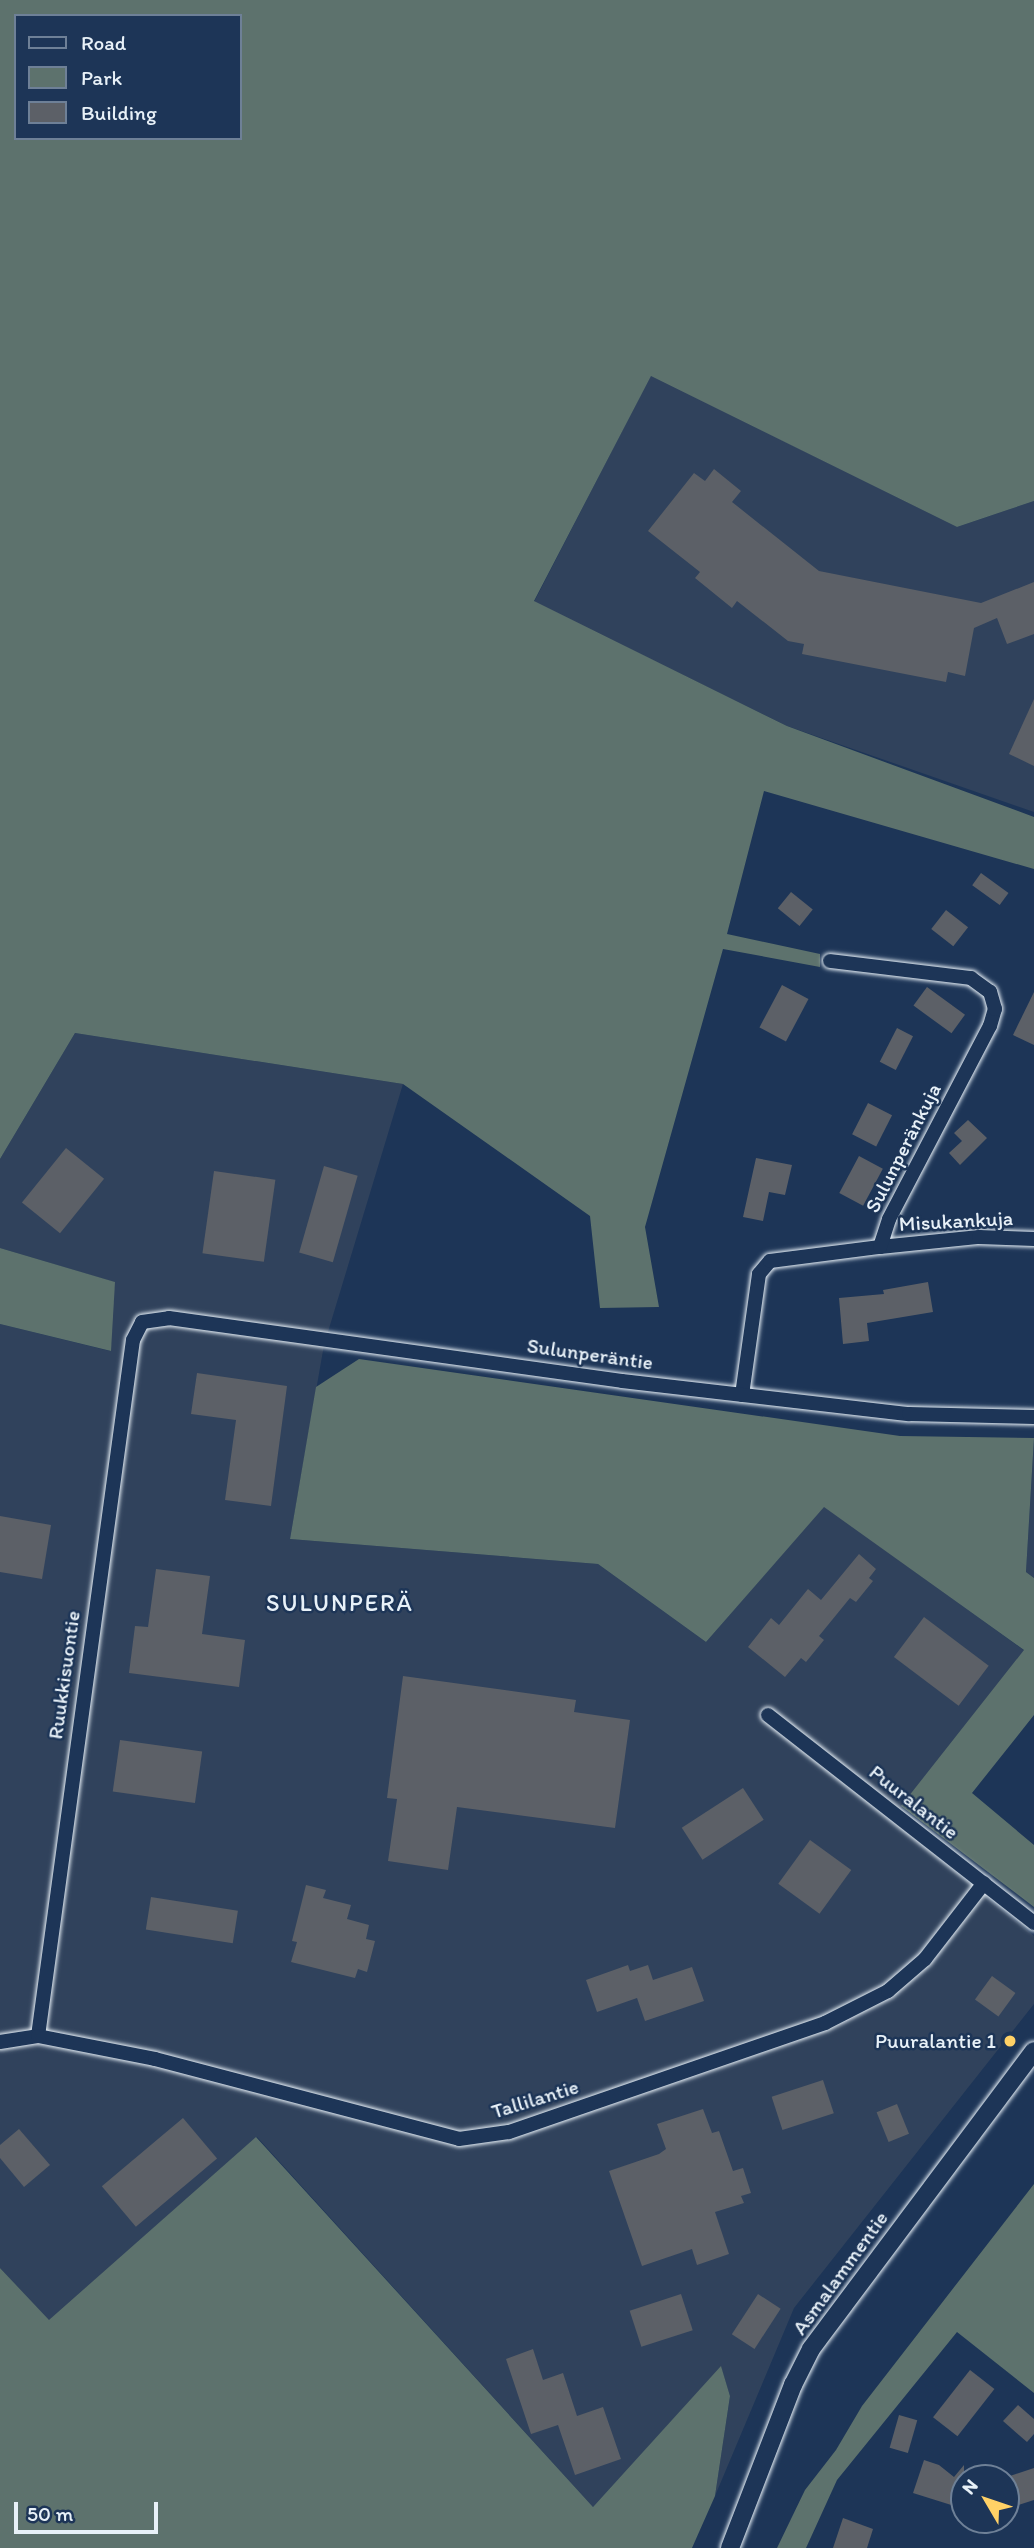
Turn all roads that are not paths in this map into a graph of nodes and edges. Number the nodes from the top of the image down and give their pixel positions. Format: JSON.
{"nodes":[{"id":1,"x":830,"y":961,"type":"dead end"},
{"id":2,"x":1034,"y":1239,"type":"edge"},
{"id":3,"x":880,"y":1247,"type":"junction"},
{"id":4,"x":142,"y":1322,"type":"joint"},
{"id":5,"x":743,"y":1395,"type":"junction"},
{"id":6,"x":1034,"y":1417,"type":"edge"},
{"id":7,"x":768,"y":1715,"type":"dead end"},
{"id":8,"x":984,"y":1883,"type":"junction"},
{"id":9,"x":1034,"y":1923,"type":"edge"},
{"id":10,"x":38,"y":2036,"type":"junction"},
{"id":11,"x":0,"y":2042,"type":"edge"},
{"id":12,"x":1034,"y":2051,"type":"edge"},
{"id":13,"x":730,"y":2548,"type":"edge"}],
"edges":[{"from":1,"to":3,"type":"street","name":"Sulunperänkuja"},
{"from":2,"to":3,"type":"street","name":"Misukankuja"},
{"from":3,"to":5,"type":"street","name":"Sulunperänkuja"},
{"from":4,"to":5,"type":"street","name":"Sulunperäntie"},
{"from":4,"to":10,"type":"street","name":"Ruukkisuontie"},
{"from":5,"to":6,"type":"street","name":"Sulunperäntie"},
{"from":7,"to":8,"type":"street","name":"Puuralantie"},
{"from":8,"to":9,"type":"street","name":"Puuralantie"},
{"from":8,"to":10,"type":"street","name":"Tallilantie"},
{"from":10,"to":11,"type":"street","name":"Tallilantie"},
{"from":12,"to":13,"type":"street","name":"Asmalammentie"}]}
